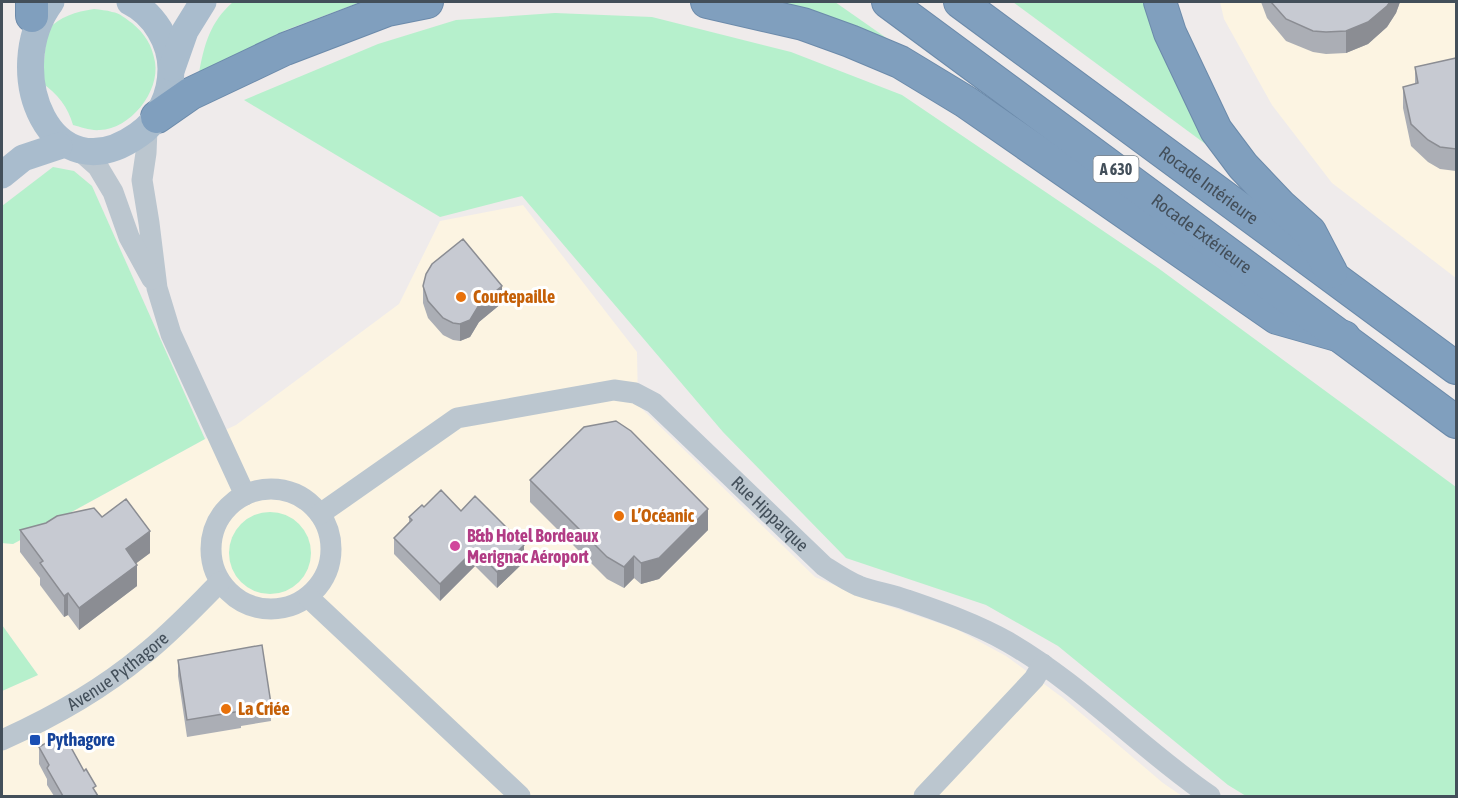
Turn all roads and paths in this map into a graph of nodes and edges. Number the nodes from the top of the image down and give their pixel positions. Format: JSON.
{"nodes":[{"id":1,"x":130,"y":2,"type":"edge"},
{"id":2,"x":203,"y":2,"type":"edge"},
{"id":3,"x":427,"y":2,"type":"edge"},
{"id":4,"x":706,"y":2,"type":"edge"},
{"id":5,"x":888,"y":2,"type":"edge"},
{"id":6,"x":960,"y":2,"type":"edge"},
{"id":7,"x":1160,"y":2,"type":"edge"},
{"id":8,"x":38,"y":6,"type":"edge"},
{"id":9,"x":172,"y":68,"type":"junction"},
{"id":10,"x":152,"y":123,"type":"junction"},
{"id":11,"x":70,"y":149,"type":"junction"},
{"id":12,"x":2,"y":174,"type":"edge"},
{"id":13,"x":1336,"y":280,"type":"junction"},
{"id":14,"x":157,"y":288,"type":"junction"},
{"id":15,"x":1344,"y":337,"type":"junction"},
{"id":16,"x":1456,"y":368,"type":"edge"},
{"id":17,"x":1456,"y":422,"type":"edge"},
{"id":18,"x":244,"y":495,"type":"junction"},
{"id":19,"x":320,"y":514,"type":"junction"},
{"id":20,"x":220,"y":582,"type":"junction"},
{"id":21,"x":308,"y":597,"type":"junction"},
{"id":22,"x":1043,"y":664,"type":"junction"},
{"id":23,"x":2,"y":740,"type":"edge"},
{"id":24,"x":520,"y":796,"type":"edge"},
{"id":25,"x":924,"y":796,"type":"edge"},
{"id":26,"x":1210,"y":796,"type":"edge"}],
"edges":[{"from":1,"to":9,"type":"main road"},
{"from":2,"to":9,"type":"main road"},
{"from":3,"to":10,"type":"highway"},
{"from":4,"to":15,"type":"highway"},
{"from":5,"to":15,"type":"highway","name":"Rocade Extérieure","number":"A 630"},
{"from":6,"to":13,"type":"highway","name":"Rocade Intérieure","number":"A 630"},
{"from":7,"to":13,"type":"highway"},
{"from":8,"to":11,"type":"main road"},
{"from":9,"to":10,"type":"main road"},
{"from":10,"to":11,"type":"main road"},
{"from":10,"to":14,"type":"street"},
{"from":11,"to":12,"type":"main road"},
{"from":11,"to":14,"type":"street"},
{"from":13,"to":16,"type":"highway","name":"Rocade Intérieure","number":"A 630"},
{"from":14,"to":18,"type":"street"},
{"from":15,"to":17,"type":"highway","name":"Rocade Extérieure","number":"A 630"},
{"from":18,"to":19,"type":"street"},
{"from":18,"to":20,"type":"street"},
{"from":19,"to":21,"type":"street"},
{"from":19,"to":22,"type":"street","name":"Rue Hipparque"},
{"from":20,"to":21,"type":"street"},
{"from":20,"to":23,"type":"street","name":"Avenue Pythagore"},
{"from":21,"to":24,"type":"street"},
{"from":22,"to":25,"type":"street"},
{"from":22,"to":26,"type":"street","name":"Rue Hipparque"}]}
